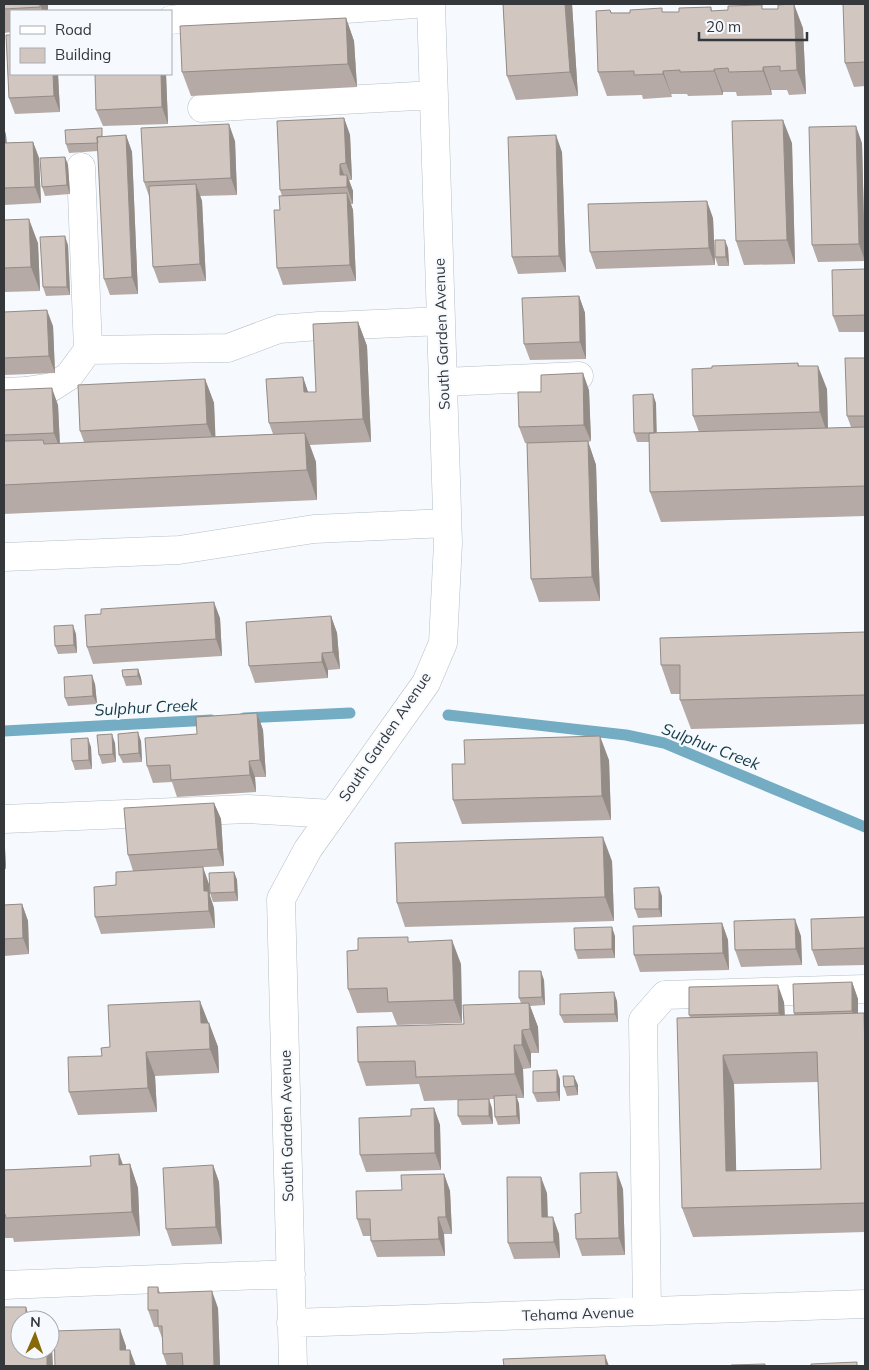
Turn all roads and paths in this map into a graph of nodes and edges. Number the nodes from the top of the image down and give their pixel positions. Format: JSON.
{"nodes":[{"id":1,"x":415,"y":4,"type":"edge"},
{"id":2,"x":431,"y":4,"type":"edge"},
{"id":3,"x":172,"y":20,"type":"edge"},
{"id":4,"x":434,"y":95,"type":"junction"},
{"id":5,"x":202,"y":108,"type":"dead end"},
{"id":6,"x":81,"y":167,"type":"dead end"},
{"id":7,"x":441,"y":321,"type":"junction"},
{"id":8,"x":88,"y":350,"type":"junction"},
{"id":9,"x":580,"y":376,"type":"edge"},
{"id":10,"x":444,"y":382,"type":"junction"},
{"id":11,"x":4,"y":392,"type":"edge"},
{"id":12,"x":447,"y":523,"type":"junction"},
{"id":13,"x":4,"y":557,"type":"edge"},
{"id":14,"x":332,"y":814,"type":"junction"},
{"id":15,"x":4,"y":819,"type":"edge"},
{"id":16,"x":865,"y":989,"type":"edge"},
{"id":17,"x":291,"y":1274,"type":"junction"},
{"id":18,"x":4,"y":1284,"type":"edge"},
{"id":19,"x":865,"y":1304,"type":"edge"},
{"id":20,"x":647,"y":1311,"type":"junction"},
{"id":21,"x":292,"y":1323,"type":"junction"},
{"id":22,"x":293,"y":1366,"type":"edge"}],
"edges":[{"from":1,"to":3,"type":"street"},
{"from":2,"to":4,"type":"street","name":"South Garden Avenue"},
{"from":4,"to":5,"type":"street"},
{"from":4,"to":7,"type":"street","name":"South Garden Avenue"},
{"from":6,"to":8,"type":"street"},
{"from":7,"to":8,"type":"street"},
{"from":7,"to":10,"type":"street","name":"South Garden Avenue"},
{"from":8,"to":11,"type":"street"},
{"from":9,"to":10,"type":"street"},
{"from":10,"to":12,"type":"street","name":"South Garden Avenue"},
{"from":12,"to":13,"type":"street"},
{"from":12,"to":14,"type":"street","name":"South Garden Avenue"},
{"from":14,"to":15,"type":"street"},
{"from":14,"to":17,"type":"street","name":"South Garden Avenue"},
{"from":16,"to":20,"type":"street"},
{"from":17,"to":18,"type":"street"},
{"from":17,"to":21,"type":"street","name":"South Garden Avenue"},
{"from":19,"to":20,"type":"street","name":"Tehama Avenue"},
{"from":20,"to":21,"type":"street","name":"Tehama Avenue"},
{"from":21,"to":22,"type":"street","name":"South Garden Avenue"}]}
